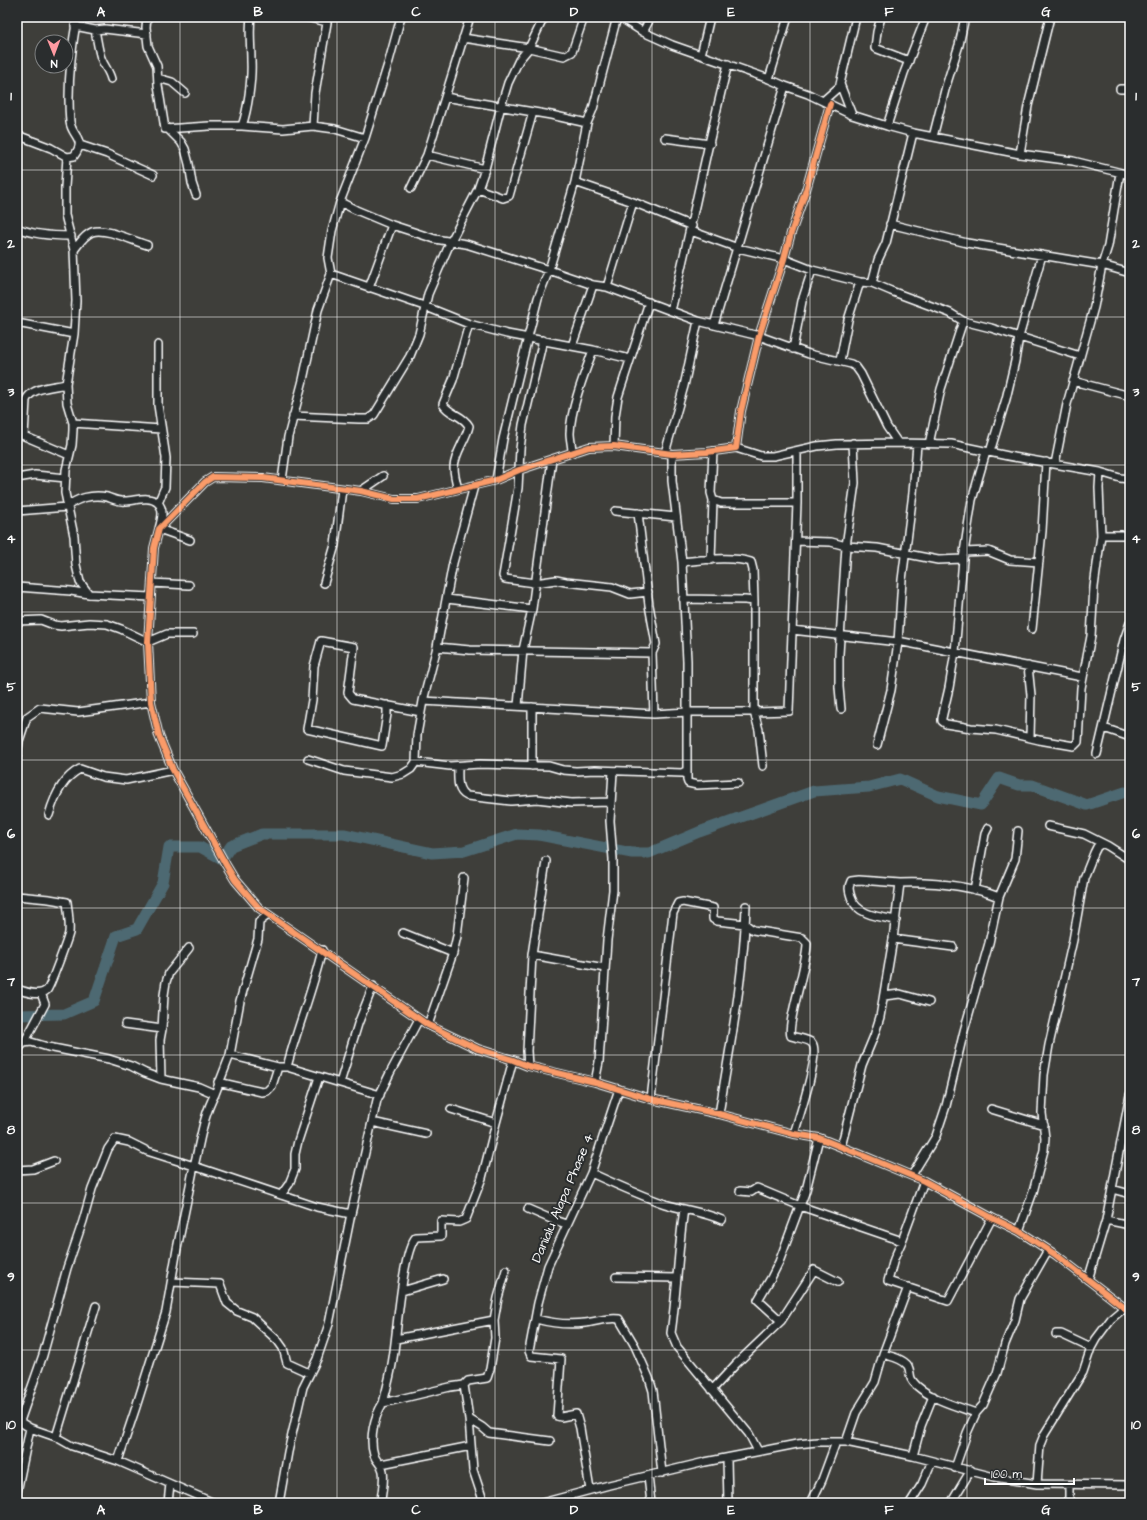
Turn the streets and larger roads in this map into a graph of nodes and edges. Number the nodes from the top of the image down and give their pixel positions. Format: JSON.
{"nodes":[{"id":1,"x":76,"y":17,"type":"edge"},
{"id":2,"x":147,"y":17,"type":"edge"},
{"id":3,"x":251,"y":17,"type":"edge"},
{"id":4,"x":306,"y":17,"type":"edge"},
{"id":5,"x":401,"y":17,"type":"edge"},
{"id":6,"x":470,"y":17,"type":"edge"},
{"id":7,"x":544,"y":17,"type":"edge"},
{"id":8,"x":584,"y":17,"type":"edge"},
{"id":9,"x":619,"y":17,"type":"edge"},
{"id":10,"x":651,"y":17,"type":"edge"},
{"id":11,"x":710,"y":17,"type":"edge"},
{"id":12,"x":788,"y":17,"type":"edge"},
{"id":13,"x":856,"y":17,"type":"edge"},
{"id":14,"x":881,"y":17,"type":"edge"},
{"id":15,"x":926,"y":17,"type":"edge"},
{"id":16,"x":965,"y":17,"type":"edge"},
{"id":17,"x":1050,"y":17,"type":"edge"},
{"id":18,"x":327,"y":19,"type":"edge"},
{"id":19,"x":75,"y":26,"type":"junction"},
{"id":20,"x":95,"y":30,"type":"junction"},
{"id":21,"x":643,"y":32,"type":"junction"},
{"id":22,"x":147,"y":34,"type":"junction"},
{"id":23,"x":463,"y":38,"type":"junction"},
{"id":24,"x":529,"y":48,"type":"junction"},
{"id":25,"x":701,"y":55,"type":"junction"},
{"id":26,"x":909,"y":61,"type":"junction"},
{"id":27,"x":728,"y":64,"type":"junction"},
{"id":28,"x":158,"y":78,"type":"junction"},
{"id":29,"x":111,"y":79,"type":"dead end"},
{"id":30,"x":769,"y":79,"type":"junction"},
{"id":31,"x":785,"y":86,"type":"junction"},
{"id":32,"x":840,"y":86,"type":"junction"},
{"id":33,"x":1120,"y":89,"type":"dead end"},
{"id":34,"x":1130,"y":89,"type":"edge"},
{"id":35,"x":185,"y":94,"type":"dead end"},
{"id":36,"x":445,"y":97,"type":"junction"},
{"id":37,"x":823,"y":101,"type":"junction"},
{"id":38,"x":830,"y":104,"type":"junction"},
{"id":39,"x":501,"y":106,"type":"junction"},
{"id":40,"x":533,"y":112,"type":"junction"},
{"id":41,"x":852,"y":115,"type":"junction"},
{"id":42,"x":587,"y":124,"type":"junction"},
{"id":43,"x":242,"y":126,"type":"junction"},
{"id":44,"x":313,"y":126,"type":"junction"},
{"id":45,"x":887,"y":126,"type":"junction"},
{"id":46,"x":168,"y":130,"type":"junction"},
{"id":47,"x":913,"y":133,"type":"junction"},
{"id":48,"x":17,"y":135,"type":"edge"},
{"id":49,"x":933,"y":137,"type":"junction"},
{"id":50,"x":365,"y":138,"type":"junction"},
{"id":51,"x":665,"y":138,"type":"dead end"},
{"id":52,"x":710,"y":144,"type":"junction"},
{"id":53,"x":80,"y":145,"type":"junction"},
{"id":54,"x":1020,"y":154,"type":"junction"},
{"id":55,"x":426,"y":155,"type":"junction"},
{"id":56,"x":68,"y":157,"type":"junction"},
{"id":57,"x":485,"y":169,"type":"junction"},
{"id":58,"x":1120,"y":172,"type":"junction"},
{"id":59,"x":153,"y":175,"type":"dead end"},
{"id":60,"x":1130,"y":175,"type":"edge"},
{"id":61,"x":574,"y":182,"type":"junction"},
{"id":62,"x":411,"y":188,"type":"dead end"},
{"id":63,"x":478,"y":189,"type":"junction"},
{"id":64,"x":196,"y":195,"type":"dead end"},
{"id":65,"x":340,"y":202,"type":"junction"},
{"id":66,"x":633,"y":202,"type":"junction"},
{"id":67,"x":890,"y":224,"type":"junction"},
{"id":68,"x":392,"y":225,"type":"junction"},
{"id":69,"x":17,"y":228,"type":"edge"},
{"id":70,"x":691,"y":228,"type":"junction"},
{"id":71,"x":71,"y":236,"type":"junction"},
{"id":72,"x":450,"y":243,"type":"junction"},
{"id":73,"x":147,"y":246,"type":"dead end"},
{"id":74,"x":738,"y":248,"type":"junction"},
{"id":75,"x":74,"y":250,"type":"junction"},
{"id":76,"x":1042,"y":255,"type":"junction"},
{"id":77,"x":784,"y":260,"type":"junction"},
{"id":78,"x":1102,"y":265,"type":"junction"},
{"id":79,"x":549,"y":270,"type":"junction"},
{"id":80,"x":812,"y":270,"type":"junction"},
{"id":81,"x":1130,"y":273,"type":"edge"},
{"id":82,"x":331,"y":274,"type":"junction"},
{"id":83,"x":860,"y":282,"type":"junction"},
{"id":84,"x":872,"y":282,"type":"junction"},
{"id":85,"x":593,"y":285,"type":"junction"},
{"id":86,"x":607,"y":287,"type":"junction"},
{"id":87,"x":369,"y":288,"type":"junction"},
{"id":88,"x":649,"y":302,"type":"junction"},
{"id":89,"x":424,"y":306,"type":"junction"},
{"id":90,"x":671,"y":311,"type":"junction"},
{"id":91,"x":962,"y":320,"type":"junction"},
{"id":92,"x":698,"y":321,"type":"junction"},
{"id":93,"x":17,"y":323,"type":"edge"},
{"id":94,"x":469,"y":324,"type":"junction"},
{"id":95,"x":714,"y":325,"type":"junction"},
{"id":96,"x":74,"y":334,"type":"junction"},
{"id":97,"x":759,"y":336,"type":"junction"},
{"id":98,"x":528,"y":337,"type":"junction"},
{"id":99,"x":1019,"y":338,"type":"junction"},
{"id":100,"x":543,"y":340,"type":"junction"},
{"id":101,"x":158,"y":345,"type":"dead end"},
{"id":102,"x":572,"y":346,"type":"junction"},
{"id":103,"x":793,"y":349,"type":"junction"},
{"id":104,"x":593,"y":350,"type":"junction"},
{"id":105,"x":1080,"y":356,"type":"junction"},
{"id":106,"x":630,"y":359,"type":"junction"},
{"id":107,"x":840,"y":361,"type":"junction"},
{"id":108,"x":1073,"y":381,"type":"junction"},
{"id":109,"x":66,"y":384,"type":"junction"},
{"id":110,"x":1130,"y":396,"type":"edge"},
{"id":111,"x":293,"y":416,"type":"junction"},
{"id":112,"x":73,"y":423,"type":"junction"},
{"id":113,"x":161,"y":429,"type":"junction"},
{"id":114,"x":20,"y":435,"type":"edge"},
{"id":115,"x":853,"y":443,"type":"junction"},
{"id":116,"x":898,"y":443,"type":"junction"},
{"id":117,"x":917,"y":444,"type":"junction"},
{"id":118,"x":929,"y":444,"type":"junction"},
{"id":119,"x":614,"y":446,"type":"junction"},
{"id":120,"x":736,"y":448,"type":"junction"},
{"id":121,"x":713,"y":451,"type":"junction"},
{"id":122,"x":797,"y":451,"type":"junction"},
{"id":123,"x":572,"y":452,"type":"junction"},
{"id":124,"x":988,"y":452,"type":"junction"},
{"id":125,"x":668,"y":453,"type":"junction"},
{"id":126,"x":69,"y":455,"type":"junction"},
{"id":127,"x":552,"y":459,"type":"junction"},
{"id":128,"x":1046,"y":462,"type":"junction"},
{"id":129,"x":1055,"y":464,"type":"junction"},
{"id":130,"x":519,"y":470,"type":"junction"},
{"id":131,"x":1100,"y":472,"type":"junction"},
{"id":132,"x":383,"y":476,"type":"dead end"},
{"id":133,"x":17,"y":478,"type":"edge"},
{"id":134,"x":66,"y":478,"type":"junction"},
{"id":135,"x":1130,"y":479,"type":"edge"},
{"id":136,"x":282,"y":480,"type":"junction"},
{"id":137,"x":496,"y":480,"type":"junction"},
{"id":138,"x":474,"y":486,"type":"junction"},
{"id":139,"x":342,"y":489,"type":"junction"},
{"id":140,"x":458,"y":489,"type":"junction"},
{"id":141,"x":361,"y":491,"type":"junction"},
{"id":142,"x":713,"y":500,"type":"junction"},
{"id":143,"x":158,"y":503,"type":"junction"},
{"id":144,"x":797,"y":503,"type":"junction"},
{"id":145,"x":67,"y":507,"type":"junction"},
{"id":146,"x":17,"y":510,"type":"edge"},
{"id":147,"x":615,"y":511,"type":"dead end"},
{"id":148,"x":638,"y":513,"type":"junction"},
{"id":149,"x":676,"y":517,"type":"junction"},
{"id":150,"x":159,"y":529,"type":"junction"},
{"id":151,"x":1101,"y":535,"type":"junction"},
{"id":152,"x":1130,"y":535,"type":"edge"},
{"id":153,"x":190,"y":540,"type":"dead end"},
{"id":154,"x":796,"y":541,"type":"junction"},
{"id":155,"x":846,"y":546,"type":"junction"},
{"id":156,"x":905,"y":554,"type":"junction"},
{"id":157,"x":964,"y":556,"type":"junction"},
{"id":158,"x":711,"y":560,"type":"junction"},
{"id":159,"x":682,"y":562,"type":"junction"},
{"id":160,"x":1039,"y":562,"type":"junction"},
{"id":161,"x":152,"y":583,"type":"junction"},
{"id":162,"x":324,"y":583,"type":"dead end"},
{"id":163,"x":535,"y":583,"type":"junction"},
{"id":164,"x":189,"y":586,"type":"dead end"},
{"id":165,"x":17,"y":587,"type":"edge"},
{"id":166,"x":648,"y":592,"type":"junction"},
{"id":167,"x":89,"y":594,"type":"junction"},
{"id":168,"x":151,"y":597,"type":"junction"},
{"id":169,"x":447,"y":599,"type":"junction"},
{"id":170,"x":683,"y":599,"type":"junction"},
{"id":171,"x":754,"y":601,"type":"junction"},
{"id":172,"x":532,"y":609,"type":"junction"},
{"id":173,"x":17,"y":621,"type":"edge"},
{"id":174,"x":1130,"y":623,"type":"edge"},
{"id":175,"x":1032,"y":629,"type":"dead end"},
{"id":176,"x":792,"y":630,"type":"junction"},
{"id":177,"x":193,"y":634,"type":"dead end"},
{"id":178,"x":840,"y":636,"type":"junction"},
{"id":179,"x":148,"y":642,"type":"junction"},
{"id":180,"x":898,"y":642,"type":"junction"},
{"id":181,"x":437,"y":647,"type":"junction"},
{"id":182,"x":523,"y":650,"type":"junction"},
{"id":183,"x":955,"y":652,"type":"junction"},
{"id":184,"x":652,"y":653,"type":"junction"},
{"id":185,"x":1028,"y":666,"type":"junction"},
{"id":186,"x":1040,"y":669,"type":"junction"},
{"id":187,"x":1082,"y":677,"type":"junction"},
{"id":188,"x":1031,"y":681,"type":"junction"},
{"id":189,"x":423,"y":701,"type":"junction"},
{"id":190,"x":151,"y":702,"type":"junction"},
{"id":191,"x":387,"y":705,"type":"junction"},
{"id":192,"x":518,"y":706,"type":"junction"},
{"id":193,"x":395,"y":707,"type":"junction"},
{"id":194,"x":532,"y":707,"type":"junction"},
{"id":195,"x":841,"y":709,"type":"dead end"},
{"id":196,"x":421,"y":712,"type":"junction"},
{"id":197,"x":687,"y":712,"type":"junction"},
{"id":198,"x":754,"y":712,"type":"junction"},
{"id":199,"x":387,"y":714,"type":"junction"},
{"id":200,"x":654,"y":714,"type":"junction"},
{"id":201,"x":1104,"y":728,"type":"junction"},
{"id":202,"x":1030,"y":737,"type":"junction"},
{"id":203,"x":1130,"y":737,"type":"edge"},
{"id":204,"x":877,"y":745,"type":"dead end"},
{"id":205,"x":1097,"y":754,"type":"dead end"},
{"id":206,"x":17,"y":756,"type":"edge"},
{"id":207,"x":308,"y":759,"type":"dead end"},
{"id":208,"x":416,"y":762,"type":"junction"},
{"id":209,"x":458,"y":766,"type":"junction"},
{"id":210,"x":532,"y":766,"type":"junction"},
{"id":211,"x":763,"y":766,"type":"dead end"},
{"id":212,"x":174,"y":770,"type":"junction"},
{"id":213,"x":613,"y":771,"type":"junction"},
{"id":214,"x":686,"y":771,"type":"junction"},
{"id":215,"x":738,"y":783,"type":"dead end"},
{"id":216,"x":611,"y":802,"type":"junction"},
{"id":217,"x":49,"y":815,"type":"dead end"},
{"id":218,"x":1048,"y":826,"type":"dead end"},
{"id":219,"x":988,"y":828,"type":"dead end"},
{"id":220,"x":1018,"y":831,"type":"dead end"},
{"id":221,"x":1102,"y":844,"type":"junction"},
{"id":222,"x":1130,"y":860,"type":"edge"},
{"id":223,"x":546,"y":862,"type":"dead end"},
{"id":224,"x":464,"y":878,"type":"dead end"},
{"id":225,"x":900,"y":883,"type":"junction"},
{"id":226,"x":975,"y":890,"type":"junction"},
{"id":227,"x":17,"y":896,"type":"edge"},
{"id":228,"x":999,"y":897,"type":"junction"},
{"id":229,"x":746,"y":906,"type":"dead end"},
{"id":230,"x":268,"y":915,"type":"junction"},
{"id":231,"x":896,"y":920,"type":"junction"},
{"id":232,"x":745,"y":924,"type":"junction"},
{"id":233,"x":403,"y":933,"type":"dead end"},
{"id":234,"x":893,"y":939,"type":"junction"},
{"id":235,"x":953,"y":947,"type":"dead end"},
{"id":236,"x":189,"y":948,"type":"dead end"},
{"id":237,"x":322,"y":950,"type":"junction"},
{"id":238,"x":453,"y":953,"type":"junction"},
{"id":239,"x":532,"y":955,"type":"junction"},
{"id":240,"x":605,"y":968,"type":"junction"},
{"id":241,"x":373,"y":986,"type":"junction"},
{"id":242,"x":17,"y":988,"type":"edge"},
{"id":243,"x":41,"y":993,"type":"junction"},
{"id":244,"x":884,"y":996,"type":"junction"},
{"id":245,"x":929,"y":1002,"type":"dead end"},
{"id":246,"x":419,"y":1019,"type":"junction"},
{"id":247,"x":125,"y":1024,"type":"dead end"},
{"id":248,"x":428,"y":1025,"type":"junction"},
{"id":249,"x":162,"y":1029,"type":"junction"},
{"id":250,"x":24,"y":1043,"type":"junction"},
{"id":251,"x":17,"y":1050,"type":"edge"},
{"id":252,"x":230,"y":1055,"type":"junction"},
{"id":253,"x":514,"y":1060,"type":"junction"},
{"id":254,"x":528,"y":1066,"type":"junction"},
{"id":255,"x":278,"y":1067,"type":"junction"},
{"id":256,"x":287,"y":1067,"type":"junction"},
{"id":257,"x":319,"y":1077,"type":"junction"},
{"id":258,"x":161,"y":1079,"type":"junction"},
{"id":259,"x":218,"y":1082,"type":"junction"},
{"id":260,"x":595,"y":1082,"type":"junction"},
{"id":261,"x":340,"y":1084,"type":"junction"},
{"id":262,"x":620,"y":1089,"type":"junction"},
{"id":263,"x":215,"y":1094,"type":"junction"},
{"id":264,"x":380,"y":1095,"type":"junction"},
{"id":265,"x":1130,"y":1095,"type":"edge"},
{"id":266,"x":651,"y":1099,"type":"junction"},
{"id":267,"x":991,"y":1108,"type":"dead end"},
{"id":268,"x":451,"y":1109,"type":"dead end"},
{"id":269,"x":719,"y":1114,"type":"junction"},
{"id":270,"x":372,"y":1122,"type":"junction"},
{"id":271,"x":496,"y":1123,"type":"junction"},
{"id":272,"x":1044,"y":1125,"type":"junction"},
{"id":273,"x":426,"y":1134,"type":"dead end"},
{"id":274,"x":794,"y":1134,"type":"junction"},
{"id":275,"x":819,"y":1138,"type":"junction"},
{"id":276,"x":841,"y":1147,"type":"junction"},
{"id":277,"x":54,"y":1161,"type":"dead end"},
{"id":278,"x":194,"y":1166,"type":"junction"},
{"id":279,"x":17,"y":1170,"type":"edge"},
{"id":280,"x":591,"y":1173,"type":"junction"},
{"id":281,"x":912,"y":1175,"type":"junction"},
{"id":282,"x":924,"y":1181,"type":"junction"},
{"id":283,"x":1112,"y":1189,"type":"junction"},
{"id":284,"x":740,"y":1191,"type":"dead end"},
{"id":285,"x":1130,"y":1194,"type":"edge"},
{"id":286,"x":282,"y":1195,"type":"junction"},
{"id":287,"x":800,"y":1206,"type":"junction"},
{"id":288,"x":528,"y":1209,"type":"dead end"},
{"id":289,"x":684,"y":1209,"type":"junction"},
{"id":290,"x":351,"y":1214,"type":"junction"},
{"id":291,"x":992,"y":1218,"type":"junction"},
{"id":292,"x":722,"y":1220,"type":"dead end"},
{"id":293,"x":1106,"y":1220,"type":"junction"},
{"id":294,"x":566,"y":1224,"type":"junction"},
{"id":295,"x":1130,"y":1225,"type":"edge"},
{"id":296,"x":1019,"y":1231,"type":"junction"},
{"id":297,"x":902,"y":1241,"type":"junction"},
{"id":298,"x":1048,"y":1250,"type":"junction"},
{"id":299,"x":506,"y":1270,"type":"dead end"},
{"id":300,"x":616,"y":1277,"type":"dead end"},
{"id":301,"x":677,"y":1278,"type":"junction"},
{"id":302,"x":443,"y":1280,"type":"dead end"},
{"id":303,"x":1088,"y":1280,"type":"junction"},
{"id":304,"x":172,"y":1282,"type":"junction"},
{"id":305,"x":838,"y":1282,"type":"dead end"},
{"id":306,"x":908,"y":1287,"type":"junction"},
{"id":307,"x":402,"y":1291,"type":"junction"},
{"id":308,"x":96,"y":1306,"type":"dead end"},
{"id":309,"x":1127,"y":1310,"type":"edge"},
{"id":310,"x":536,"y":1319,"type":"junction"},
{"id":311,"x":494,"y":1320,"type":"junction"},
{"id":312,"x":782,"y":1321,"type":"junction"},
{"id":313,"x":1056,"y":1334,"type":"dead end"},
{"id":314,"x":396,"y":1339,"type":"junction"},
{"id":315,"x":1091,"y":1348,"type":"junction"},
{"id":316,"x":883,"y":1354,"type":"junction"},
{"id":317,"x":309,"y":1373,"type":"junction"},
{"id":318,"x":464,"y":1385,"type":"junction"},
{"id":319,"x":712,"y":1390,"type":"junction"},
{"id":320,"x":933,"y":1396,"type":"junction"},
{"id":321,"x":383,"y":1404,"type":"junction"},
{"id":322,"x":976,"y":1413,"type":"junction"},
{"id":323,"x":469,"y":1419,"type":"junction"},
{"id":324,"x":18,"y":1421,"type":"edge"},
{"id":325,"x":30,"y":1428,"type":"junction"},
{"id":326,"x":56,"y":1437,"type":"junction"},
{"id":327,"x":550,"y":1441,"type":"dead end"},
{"id":328,"x":836,"y":1442,"type":"junction"},
{"id":329,"x":846,"y":1442,"type":"junction"},
{"id":330,"x":471,"y":1446,"type":"junction"},
{"id":331,"x":758,"y":1451,"type":"junction"},
{"id":332,"x":913,"y":1456,"type":"junction"},
{"id":333,"x":727,"y":1459,"type":"junction"},
{"id":334,"x":118,"y":1461,"type":"junction"},
{"id":335,"x":932,"y":1461,"type":"junction"},
{"id":336,"x":381,"y":1464,"type":"junction"},
{"id":337,"x":955,"y":1468,"type":"junction"},
{"id":338,"x":970,"y":1470,"type":"junction"},
{"id":339,"x":662,"y":1473,"type":"junction"},
{"id":340,"x":648,"y":1476,"type":"junction"},
{"id":341,"x":170,"y":1484,"type":"junction"},
{"id":342,"x":1037,"y":1484,"type":"junction"},
{"id":343,"x":1069,"y":1485,"type":"junction"},
{"id":344,"x":1130,"y":1485,"type":"edge"},
{"id":345,"x":590,"y":1490,"type":"junction"},
{"id":346,"x":17,"y":1492,"type":"edge"},
{"id":347,"x":168,"y":1503,"type":"edge"},
{"id":348,"x":214,"y":1503,"type":"edge"},
{"id":349,"x":279,"y":1503,"type":"edge"},
{"id":350,"x":381,"y":1503,"type":"edge"},
{"id":351,"x":484,"y":1503,"type":"edge"},
{"id":352,"x":542,"y":1503,"type":"edge"},
{"id":353,"x":651,"y":1503,"type":"edge"},
{"id":354,"x":728,"y":1503,"type":"edge"},
{"id":355,"x":811,"y":1503,"type":"edge"},
{"id":356,"x":910,"y":1503,"type":"edge"},
{"id":357,"x":951,"y":1503,"type":"edge"},
{"id":358,"x":1069,"y":1503,"type":"edge"}],
"edges":[{"from":1,"to":19,"type":"street"},
{"from":2,"to":22,"type":"street"},
{"from":3,"to":43,"type":"street"},
{"from":4,"to":18,"type":"street"},
{"from":5,"to":50,"type":"street"},
{"from":6,"to":23,"type":"street"},
{"from":7,"to":24,"type":"street"},
{"from":8,"to":24,"type":"street"},
{"from":9,"to":21,"type":"street"},
{"from":9,"to":42,"type":"street"},
{"from":10,"to":21,"type":"street"},
{"from":11,"to":25,"type":"street"},
{"from":12,"to":30,"type":"street"},
{"from":13,"to":32,"type":"street"},
{"from":14,"to":26,"type":"street"},
{"from":15,"to":26,"type":"street"},
{"from":16,"to":49,"type":"street"},
{"from":17,"to":54,"type":"street"},
{"from":18,"to":44,"type":"street"},
{"from":19,"to":20,"type":"street"},
{"from":19,"to":53,"type":"street"},
{"from":20,"to":22,"type":"street"},
{"from":20,"to":29,"type":"street"},
{"from":21,"to":25,"type":"street"},
{"from":22,"to":28,"type":"street"},
{"from":23,"to":24,"type":"street"},
{"from":23,"to":36,"type":"street"},
{"from":24,"to":39,"type":"street"},
{"from":25,"to":27,"type":"street"},
{"from":26,"to":45,"type":"street"},
{"from":27,"to":30,"type":"street"},
{"from":27,"to":52,"type":"street"},
{"from":28,"to":35,"type":"street"},
{"from":28,"to":46,"type":"street"},
{"from":30,"to":31,"type":"street"},
{"from":31,"to":37,"type":"street"},
{"from":31,"to":74,"type":"street"},
{"from":32,"to":37,"type":"street"},
{"from":32,"to":41,"type":"street"},
{"from":33,"to":34,"type":"street"},
{"from":36,"to":39,"type":"street"},
{"from":36,"to":55,"type":"street"},
{"from":37,"to":38,"type":"street"},
{"from":38,"to":41,"type":"street"},
{"from":38,"to":77,"type":"street"},
{"from":39,"to":40,"type":"street"},
{"from":39,"to":57,"type":"street"},
{"from":40,"to":42,"type":"street"},
{"from":40,"to":63,"type":"street"},
{"from":41,"to":45,"type":"street"},
{"from":42,"to":61,"type":"street"},
{"from":43,"to":44,"type":"street"},
{"from":43,"to":46,"type":"street"},
{"from":44,"to":50,"type":"street"},
{"from":45,"to":47,"type":"street"},
{"from":46,"to":64,"type":"street"},
{"from":47,"to":49,"type":"street"},
{"from":47,"to":67,"type":"street"},
{"from":48,"to":56,"type":"street"},
{"from":49,"to":54,"type":"street"},
{"from":50,"to":65,"type":"street"},
{"from":51,"to":52,"type":"street"},
{"from":52,"to":70,"type":"street"},
{"from":53,"to":56,"type":"street"},
{"from":53,"to":59,"type":"street"},
{"from":54,"to":58,"type":"street"},
{"from":55,"to":57,"type":"street"},
{"from":55,"to":62,"type":"street"},
{"from":56,"to":71,"type":"street"},
{"from":57,"to":63,"type":"street"},
{"from":58,"to":60,"type":"street"},
{"from":58,"to":78,"type":"street"},
{"from":61,"to":66,"type":"street"},
{"from":61,"to":79,"type":"street"},
{"from":63,"to":72,"type":"street"},
{"from":65,"to":68,"type":"street"},
{"from":65,"to":82,"type":"street"},
{"from":66,"to":70,"type":"street"},
{"from":66,"to":86,"type":"street"},
{"from":67,"to":76,"type":"street"},
{"from":67,"to":84,"type":"street"},
{"from":68,"to":72,"type":"street"},
{"from":68,"to":87,"type":"street"},
{"from":69,"to":71,"type":"street"},
{"from":70,"to":74,"type":"street"},
{"from":70,"to":90,"type":"street"},
{"from":71,"to":75,"type":"street"},
{"from":72,"to":79,"type":"street"},
{"from":72,"to":89,"type":"street"},
{"from":73,"to":75,"type":"street"},
{"from":74,"to":77,"type":"street"},
{"from":74,"to":95,"type":"street"},
{"from":75,"to":96,"type":"street"},
{"from":76,"to":78,"type":"street"},
{"from":76,"to":99,"type":"street"},
{"from":77,"to":80,"type":"street"},
{"from":77,"to":97,"type":"street"},
{"from":78,"to":81,"type":"street"},
{"from":78,"to":105,"type":"street"},
{"from":79,"to":85,"type":"street"},
{"from":79,"to":98,"type":"street"},
{"from":80,"to":83,"type":"street"},
{"from":80,"to":103,"type":"street"},
{"from":82,"to":87,"type":"street"},
{"from":82,"to":111,"type":"street"},
{"from":83,"to":84,"type":"street"},
{"from":83,"to":107,"type":"street"},
{"from":84,"to":91,"type":"street"},
{"from":85,"to":86,"type":"street"},
{"from":85,"to":102,"type":"street"},
{"from":86,"to":88,"type":"street"},
{"from":87,"to":89,"type":"street"},
{"from":88,"to":90,"type":"street"},
{"from":88,"to":106,"type":"street"},
{"from":89,"to":94,"type":"street"},
{"from":89,"to":111,"type":"street"},
{"from":90,"to":92,"type":"street"},
{"from":91,"to":99,"type":"street"},
{"from":91,"to":118,"type":"street"},
{"from":92,"to":95,"type":"street"},
{"from":92,"to":125,"type":"street"},
{"from":93,"to":96,"type":"street"},
{"from":94,"to":98,"type":"street"},
{"from":94,"to":140,"type":"street"},
{"from":95,"to":97,"type":"street"},
{"from":96,"to":109,"type":"street"},
{"from":97,"to":103,"type":"street"},
{"from":97,"to":120,"type":"street"},
{"from":98,"to":100,"type":"street"},
{"from":98,"to":137,"type":"street"},
{"from":99,"to":105,"type":"street"},
{"from":99,"to":124,"type":"street"},
{"from":100,"to":102,"type":"street"},
{"from":100,"to":130,"type":"street"},
{"from":101,"to":113,"type":"street"},
{"from":102,"to":104,"type":"street"},
{"from":103,"to":107,"type":"street"},
{"from":104,"to":106,"type":"street"},
{"from":104,"to":123,"type":"street"},
{"from":105,"to":108,"type":"street"},
{"from":106,"to":119,"type":"street"},
{"from":107,"to":116,"type":"street"},
{"from":108,"to":110,"type":"street"},
{"from":108,"to":129,"type":"street"},
{"from":109,"to":112,"type":"street"},
{"from":109,"to":114,"type":"street"},
{"from":111,"to":136,"type":"street"},
{"from":112,"to":113,"type":"street"},
{"from":112,"to":126,"type":"street"},
{"from":113,"to":143,"type":"street"},
{"from":114,"to":126,"type":"street"},
{"from":115,"to":116,"type":"street"},
{"from":115,"to":122,"type":"street"},
{"from":115,"to":155,"type":"street"},
{"from":116,"to":117,"type":"street"},
{"from":117,"to":118,"type":"street"},
{"from":117,"to":156,"type":"street"},
{"from":118,"to":124,"type":"street"},
{"from":119,"to":123,"type":"street"},
{"from":119,"to":125,"type":"street"},
{"from":120,"to":121,"type":"street"},
{"from":120,"to":122,"type":"street"},
{"from":121,"to":125,"type":"street"},
{"from":121,"to":142,"type":"street"},
{"from":122,"to":144,"type":"street"},
{"from":123,"to":127,"type":"street"},
{"from":124,"to":128,"type":"street"},
{"from":124,"to":157,"type":"street"},
{"from":125,"to":149,"type":"street"},
{"from":126,"to":134,"type":"street"},
{"from":127,"to":130,"type":"street"},
{"from":127,"to":163,"type":"street"},
{"from":128,"to":129,"type":"street"},
{"from":128,"to":160,"type":"street"},
{"from":129,"to":131,"type":"street"},
{"from":130,"to":137,"type":"street"},
{"from":130,"to":163,"type":"street"},
{"from":131,"to":135,"type":"street"},
{"from":131,"to":151,"type":"street"},
{"from":132,"to":141,"type":"street"},
{"from":133,"to":134,"type":"street"},
{"from":134,"to":145,"type":"street"},
{"from":136,"to":139,"type":"street"},
{"from":136,"to":150,"type":"street"},
{"from":137,"to":138,"type":"street"},
{"from":138,"to":140,"type":"street"},
{"from":138,"to":169,"type":"street"},
{"from":139,"to":141,"type":"street"},
{"from":139,"to":162,"type":"street"},
{"from":140,"to":141,"type":"street"},
{"from":142,"to":144,"type":"street"},
{"from":142,"to":158,"type":"street"},
{"from":143,"to":145,"type":"street"},
{"from":143,"to":150,"type":"street"},
{"from":144,"to":154,"type":"street"},
{"from":145,"to":146,"type":"street"},
{"from":145,"to":167,"type":"street"},
{"from":147,"to":148,"type":"street"},
{"from":148,"to":149,"type":"street"},
{"from":148,"to":166,"type":"street"},
{"from":149,"to":159,"type":"street"},
{"from":150,"to":153,"type":"street"},
{"from":150,"to":161,"type":"street"},
{"from":151,"to":152,"type":"street"},
{"from":151,"to":187,"type":"street"},
{"from":154,"to":155,"type":"street"},
{"from":154,"to":176,"type":"street"},
{"from":155,"to":156,"type":"street"},
{"from":155,"to":178,"type":"street"},
{"from":156,"to":157,"type":"street"},
{"from":156,"to":180,"type":"street"},
{"from":157,"to":160,"type":"street"},
{"from":157,"to":183,"type":"street"},
{"from":158,"to":159,"type":"street"},
{"from":158,"to":171,"type":"street"},
{"from":159,"to":170,"type":"street"},
{"from":160,"to":175,"type":"street"},
{"from":161,"to":164,"type":"street"},
{"from":161,"to":168,"type":"street"},
{"from":163,"to":166,"type":"street"},
{"from":163,"to":172,"type":"street"},
{"from":165,"to":167,"type":"street"},
{"from":166,"to":184,"type":"street"},
{"from":167,"to":168,"type":"street"},
{"from":168,"to":179,"type":"street"},
{"from":169,"to":172,"type":"street"},
{"from":169,"to":181,"type":"street"},
{"from":170,"to":171,"type":"street"},
{"from":170,"to":197,"type":"street"},
{"from":171,"to":198,"type":"street"},
{"from":172,"to":182,"type":"street"},
{"from":173,"to":179,"type":"street"},
{"from":174,"to":201,"type":"street"},
{"from":176,"to":178,"type":"street"},
{"from":176,"to":198,"type":"street"},
{"from":177,"to":179,"type":"street"},
{"from":178,"to":180,"type":"street"},
{"from":178,"to":195,"type":"street"},
{"from":179,"to":190,"type":"street"},
{"from":180,"to":183,"type":"street"},
{"from":180,"to":204,"type":"street"},
{"from":181,"to":182,"type":"street"},
{"from":181,"to":189,"type":"street"},
{"from":182,"to":184,"type":"street"},
{"from":182,"to":192,"type":"street"},
{"from":183,"to":185,"type":"street"},
{"from":183,"to":202,"type":"street"},
{"from":184,"to":200,"type":"street"},
{"from":185,"to":186,"type":"street"},
{"from":185,"to":188,"type":"street"},
{"from":186,"to":187,"type":"street"},
{"from":186,"to":188,"type":"street"},
{"from":187,"to":202,"type":"street"},
{"from":188,"to":202,"type":"street"},
{"from":189,"to":192,"type":"street"},
{"from":189,"to":196,"type":"street"},
{"from":190,"to":206,"type":"street"},
{"from":190,"to":212,"type":"street"},
{"from":191,"to":193,"type":"street"},
{"from":191,"to":199,"type":"street"},
{"from":191,"to":199,"type":"street"},
{"from":192,"to":194,"type":"street"},
{"from":193,"to":196,"type":"street"},
{"from":193,"to":199,"type":"street"},
{"from":194,"to":200,"type":"street"},
{"from":194,"to":210,"type":"street"},
{"from":196,"to":208,"type":"street"},
{"from":197,"to":198,"type":"street"},
{"from":197,"to":200,"type":"street"},
{"from":197,"to":214,"type":"street"},
{"from":198,"to":211,"type":"street"},
{"from":201,"to":203,"type":"street"},
{"from":201,"to":205,"type":"street"},
{"from":207,"to":208,"type":"street"},
{"from":208,"to":209,"type":"street"},
{"from":209,"to":210,"type":"street"},
{"from":209,"to":216,"type":"street"},
{"from":210,"to":213,"type":"street"},
{"from":212,"to":217,"type":"street"},
{"from":212,"to":230,"type":"street"},
{"from":213,"to":214,"type":"street"},
{"from":213,"to":216,"type":"street"},
{"from":214,"to":215,"type":"street"},
{"from":216,"to":240,"type":"street"},
{"from":218,"to":221,"type":"street"},
{"from":219,"to":226,"type":"street"},
{"from":220,"to":228,"type":"street"},
{"from":221,"to":222,"type":"street"},
{"from":221,"to":272,"type":"street"},
{"from":223,"to":239,"type":"street"},
{"from":224,"to":238,"type":"street"},
{"from":225,"to":226,"type":"street"},
{"from":225,"to":231,"type":"street"},
{"from":225,"to":231,"type":"street"},
{"from":226,"to":228,"type":"street"},
{"from":227,"to":243,"type":"street"},
{"from":228,"to":281,"type":"street"},
{"from":229,"to":232,"type":"street"},
{"from":230,"to":237,"type":"street"},
{"from":230,"to":252,"type":"street"},
{"from":231,"to":234,"type":"street"},
{"from":232,"to":266,"type":"street"},
{"from":232,"to":269,"type":"street"},
{"from":232,"to":274,"type":"street"},
{"from":233,"to":238,"type":"street"},
{"from":234,"to":235,"type":"street"},
{"from":234,"to":244,"type":"street"},
{"from":236,"to":249,"type":"street"},
{"from":237,"to":241,"type":"street"},
{"from":237,"to":256,"type":"street"},
{"from":238,"to":248,"type":"street"},
{"from":239,"to":240,"type":"street"},
{"from":239,"to":254,"type":"street"},
{"from":240,"to":260,"type":"street"},
{"from":241,"to":246,"type":"street"},
{"from":241,"to":261,"type":"street"},
{"from":242,"to":243,"type":"street"},
{"from":243,"to":250,"type":"street"},
{"from":244,"to":245,"type":"street"},
{"from":244,"to":276,"type":"street"},
{"from":246,"to":248,"type":"street"},
{"from":246,"to":264,"type":"street"},
{"from":247,"to":249,"type":"street"},
{"from":248,"to":253,"type":"street"},
{"from":249,"to":258,"type":"street"},
{"from":250,"to":251,"type":"street"},
{"from":250,"to":258,"type":"street"},
{"from":252,"to":255,"type":"street"},
{"from":252,"to":259,"type":"street"},
{"from":253,"to":254,"type":"street"},
{"from":253,"to":271,"type":"street"},
{"from":254,"to":260,"type":"street"},
{"from":255,"to":256,"type":"street"},
{"from":255,"to":259,"type":"street"},
{"from":256,"to":257,"type":"street"},
{"from":257,"to":261,"type":"street"},
{"from":257,"to":286,"type":"street"},
{"from":258,"to":263,"type":"street"},
{"from":259,"to":263,"type":"street"},
{"from":260,"to":262,"type":"street"},
{"from":261,"to":264,"type":"street"},
{"from":262,"to":266,"type":"street"},
{"from":262,"to":280,"type":"street","name":"Danialu Alapa Phase 4"},
{"from":263,"to":278,"type":"street"},
{"from":264,"to":270,"type":"street"},
{"from":265,"to":283,"type":"street"},
{"from":266,"to":269,"type":"street"},
{"from":267,"to":272,"type":"street"},
{"from":268,"to":271,"type":"street"},
{"from":269,"to":274,"type":"street"},
{"from":270,"to":273,"type":"street"},
{"from":270,"to":290,"type":"street"},
{"from":271,"to":307,"type":"street"},
{"from":272,"to":296,"type":"street"},
{"from":274,"to":275,"type":"street"},
{"from":275,"to":276,"type":"street"},
{"from":275,"to":287,"type":"street"},
{"from":276,"to":281,"type":"street"},
{"from":277,"to":279,"type":"street"},
{"from":278,"to":286,"type":"street"},
{"from":278,"to":304,"type":"street"},
{"from":278,"to":324,"type":"street"},
{"from":280,"to":289,"type":"street"},
{"from":280,"to":294,"type":"street","name":"Danialu Alapa Phase 4"},
{"from":281,"to":282,"type":"street"},
{"from":282,"to":291,"type":"street"},
{"from":282,"to":297,"type":"street"},
{"from":283,"to":285,"type":"street"},
{"from":283,"to":293,"type":"street"},
{"from":284,"to":287,"type":"street"},
{"from":286,"to":290,"type":"street"},
{"from":287,"to":297,"type":"street"},
{"from":287,"to":312,"type":"street"},
{"from":288,"to":294,"type":"street"},
{"from":289,"to":292,"type":"street"},
{"from":289,"to":301,"type":"street"},
{"from":290,"to":317,"type":"street"},
{"from":291,"to":296,"type":"street"},
{"from":291,"to":306,"type":"street"},
{"from":293,"to":295,"type":"street"},
{"from":293,"to":303,"type":"street"},
{"from":294,"to":310,"type":"street","name":"Danialu Alapa Phase 4"},
{"from":296,"to":298,"type":"street"},
{"from":297,"to":306,"type":"street"},
{"from":298,"to":303,"type":"street"},
{"from":298,"to":322,"type":"street"},
{"from":299,"to":311,"type":"street"},
{"from":300,"to":301,"type":"street"},
{"from":301,"to":319,"type":"street"},
{"from":302,"to":307,"type":"street"},
{"from":303,"to":309,"type":"street"},
{"from":304,"to":317,"type":"street"},
{"from":304,"to":334,"type":"street"},
{"from":305,"to":312,"type":"street"},
{"from":306,"to":316,"type":"street"},
{"from":307,"to":314,"type":"street"},
{"from":308,"to":326,"type":"street"},
{"from":309,"to":315,"type":"street"},
{"from":310,"to":339,"type":"street"},
{"from":310,"to":345,"type":"street","name":"Danialu Alapa Phase 4"},
{"from":311,"to":314,"type":"street"},
{"from":311,"to":318,"type":"street"},
{"from":312,"to":319,"type":"street"},
{"from":313,"to":315,"type":"street"},
{"from":314,"to":321,"type":"street"},
{"from":315,"to":342,"type":"street"},
{"from":316,"to":320,"type":"street"},
{"from":316,"to":329,"type":"street"},
{"from":317,"to":349,"type":"street"},
{"from":318,"to":321,"type":"street"},
{"from":318,"to":323,"type":"street"},
{"from":319,"to":331,"type":"street"},
{"from":320,"to":322,"type":"street"},
{"from":320,"to":332,"type":"street"},
{"from":321,"to":336,"type":"street"},
{"from":322,"to":337,"type":"street"},
{"from":323,"to":327,"type":"street"},
{"from":323,"to":330,"type":"street"},
{"from":324,"to":325,"type":"street"},
{"from":325,"to":326,"type":"street"},
{"from":325,"to":346,"type":"street"},
{"from":326,"to":334,"type":"street"},
{"from":328,"to":329,"type":"street"},
{"from":328,"to":331,"type":"street"},
{"from":328,"to":355,"type":"street"},
{"from":329,"to":332,"type":"street"},
{"from":330,"to":336,"type":"street"},
{"from":330,"to":351,"type":"street"},
{"from":331,"to":333,"type":"street"},
{"from":332,"to":335,"type":"street"},
{"from":333,"to":339,"type":"street"},
{"from":333,"to":354,"type":"street"},
{"from":334,"to":341,"type":"street"},
{"from":335,"to":337,"type":"street"},
{"from":335,"to":356,"type":"street"},
{"from":336,"to":350,"type":"street"},
{"from":337,"to":338,"type":"street"},
{"from":338,"to":342,"type":"street"},
{"from":338,"to":357,"type":"street"},
{"from":339,"to":340,"type":"street"},
{"from":340,"to":345,"type":"street"},
{"from":340,"to":353,"type":"street"},
{"from":341,"to":347,"type":"street"},
{"from":341,"to":348,"type":"street"},
{"from":342,"to":343,"type":"street"},
{"from":343,"to":344,"type":"street"},
{"from":343,"to":358,"type":"street"},
{"from":345,"to":352,"type":"street"}]}
